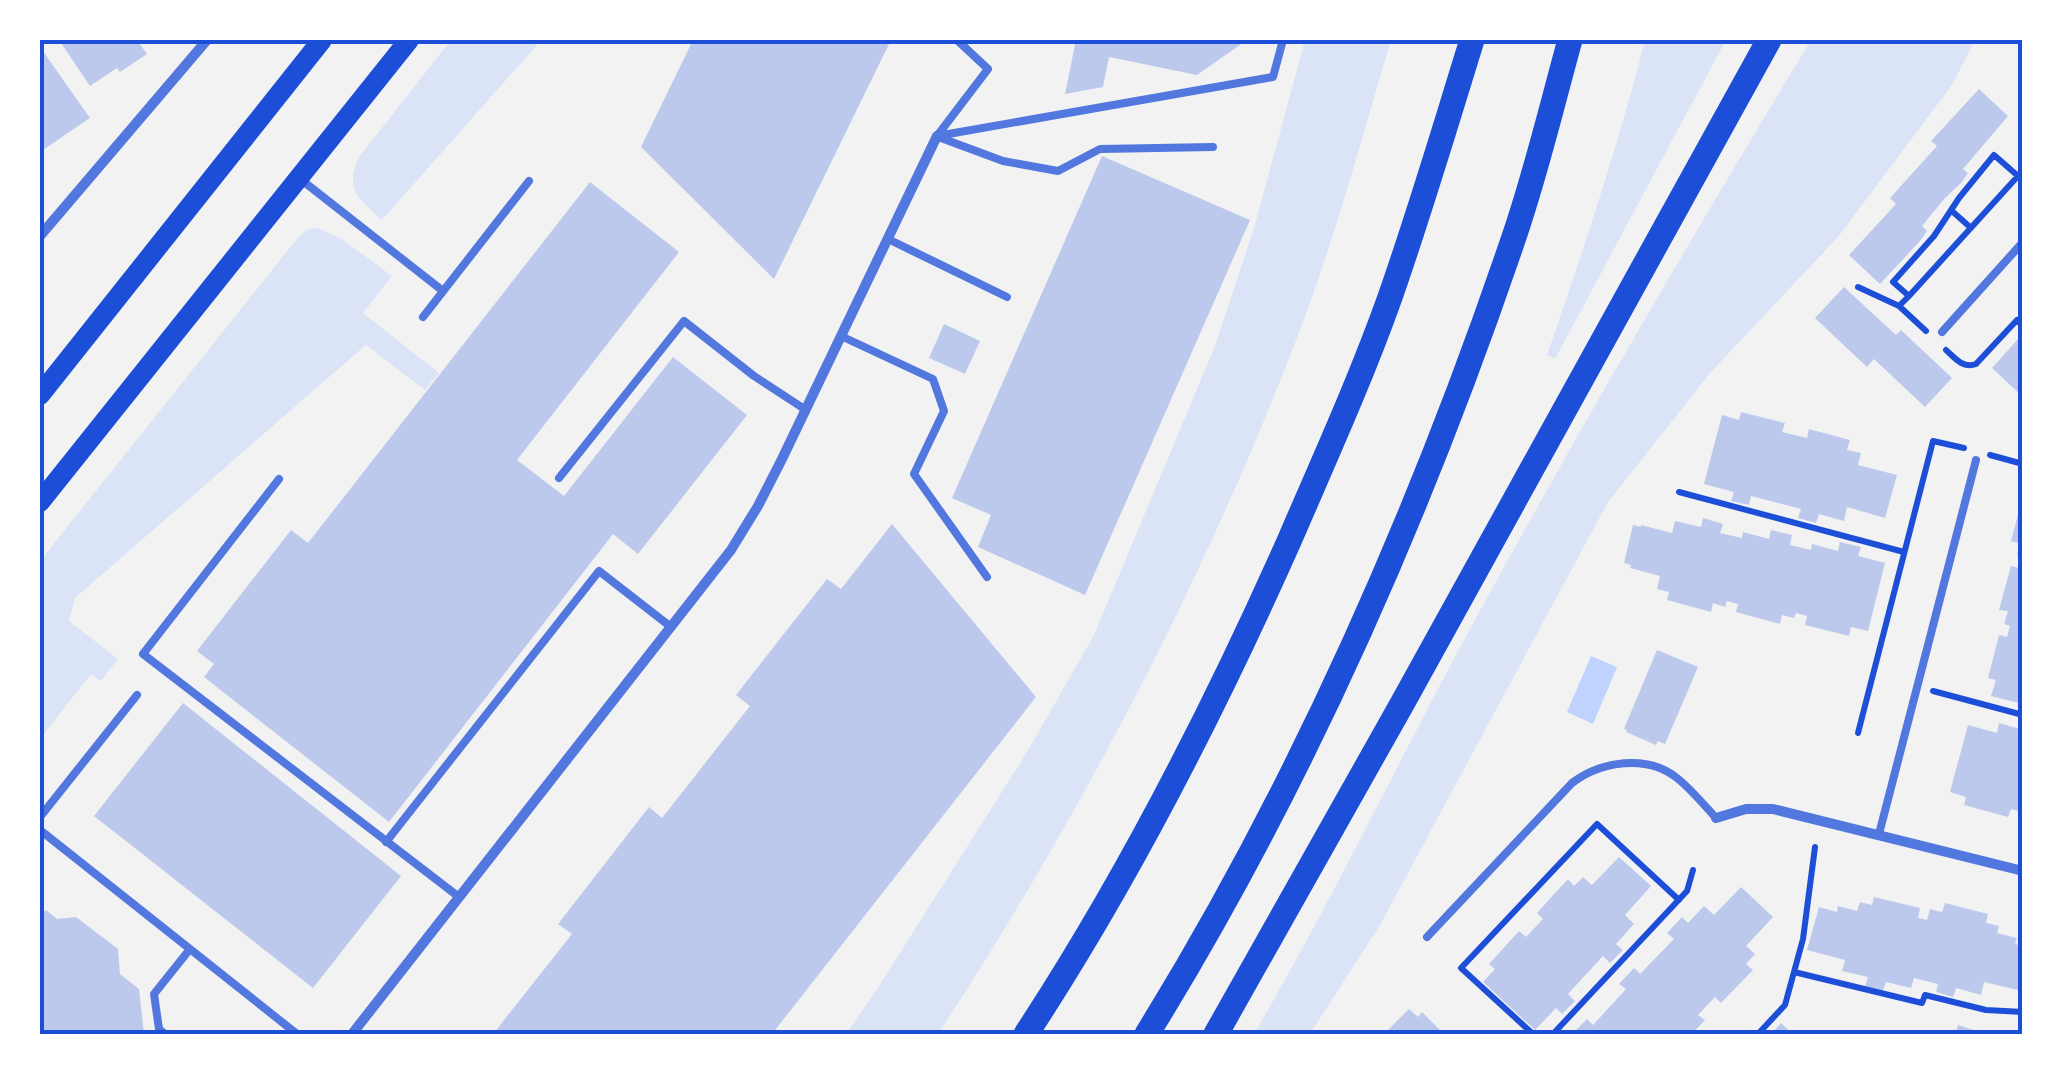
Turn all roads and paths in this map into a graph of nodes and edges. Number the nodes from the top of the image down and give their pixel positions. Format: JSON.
{"nodes":[{"id":1,"x":207,"y":40,"type":"edge"},
{"id":2,"x":322,"y":40,"type":"edge"},
{"id":3,"x":409,"y":40,"type":"edge"},
{"id":4,"x":958,"y":40,"type":"edge"},
{"id":5,"x":1284,"y":40,"type":"edge"},
{"id":6,"x":1472,"y":40,"type":"edge"},
{"id":7,"x":1570,"y":40,"type":"edge"},
{"id":8,"x":1769,"y":40,"type":"edge"},
{"id":9,"x":937,"y":136,"type":"junction"},
{"id":10,"x":1214,"y":147,"type":"dead end"},
{"id":11,"x":2018,"y":176,"type":"dead end"},
{"id":12,"x":299,"y":178,"type":"junction"},
{"id":13,"x":529,"y":182,"type":"dead end"},
{"id":14,"x":1952,"y":211,"type":"junction"},
{"id":15,"x":1971,"y":228,"type":"dead end"},
{"id":16,"x":40,"y":236,"type":"edge"},
{"id":17,"x":888,"y":240,"type":"junction"},
{"id":18,"x":2023,"y":242,"type":"edge"},
{"id":19,"x":1858,"y":287,"type":"dead end"},
{"id":20,"x":444,"y":292,"type":"junction"},
{"id":21,"x":1007,"y":296,"type":"dead end"},
{"id":22,"x":1908,"y":296,"type":"dead end"},
{"id":23,"x":1899,"y":306,"type":"dead end"},
{"id":24,"x":424,"y":317,"type":"dead end"},
{"id":25,"x":1942,"y":332,"type":"dead end"},
{"id":26,"x":842,"y":336,"type":"junction"},
{"id":27,"x":40,"y":395,"type":"edge"},
{"id":28,"x":806,"y":410,"type":"junction"},
{"id":29,"x":1976,"y":460,"type":"dead end"},
{"id":30,"x":2023,"y":464,"type":"edge"},
{"id":31,"x":559,"y":478,"type":"dead end"},
{"id":32,"x":278,"y":479,"type":"dead end"},
{"id":33,"x":1678,"y":492,"type":"dead end"},
{"id":34,"x":40,"y":502,"type":"edge"},
{"id":35,"x":1904,"y":552,"type":"junction"},
{"id":36,"x":987,"y":577,"type":"dead end"},
{"id":37,"x":671,"y":627,"type":"junction"},
{"id":38,"x":1934,"y":692,"type":"dead end"},
{"id":39,"x":137,"y":696,"type":"dead end"},
{"id":40,"x":2023,"y":715,"type":"edge"},
{"id":41,"x":1858,"y":733,"type":"dead end"},
{"id":42,"x":40,"y":817,"type":"edge"},
{"id":43,"x":1716,"y":818,"type":"joint"},
{"id":44,"x":40,"y":830,"type":"edge"},
{"id":45,"x":1879,"y":834,"type":"junction"},
{"id":46,"x":386,"y":842,"type":"junction"},
{"id":47,"x":1815,"y":847,"type":"dead end"},
{"id":48,"x":1693,"y":870,"type":"dead end"},
{"id":49,"x":2023,"y":871,"type":"edge"},
{"id":50,"x":459,"y":898,"type":"junction"},
{"id":51,"x":1679,"y":900,"type":"junction"},
{"id":52,"x":1427,"y":937,"type":"dead end"},
{"id":53,"x":190,"y":949,"type":"junction"},
{"id":54,"x":1794,"y":972,"type":"junction"},
{"id":55,"x":2023,"y":1012,"type":"edge"},
{"id":56,"x":165,"y":1034,"type":"edge"},
{"id":57,"x":298,"y":1034,"type":"edge"},
{"id":58,"x":352,"y":1034,"type":"edge"},
{"id":59,"x":1026,"y":1034,"type":"edge"},
{"id":60,"x":1148,"y":1034,"type":"edge"},
{"id":61,"x":1216,"y":1034,"type":"edge"},
{"id":62,"x":1533,"y":1034,"type":"edge"},
{"id":63,"x":1554,"y":1034,"type":"edge"},
{"id":64,"x":1758,"y":1034,"type":"edge"}],
"edges":[{"from":1,"to":16,"type":"street"},
{"from":2,"to":27,"type":"main road"},
{"from":3,"to":12,"type":"main road"},
{"from":4,"to":9,"type":"lane"},
{"from":5,"to":9,"type":"lane"},
{"from":6,"to":59,"type":"highway"},
{"from":7,"to":60,"type":"highway"},
{"from":8,"to":61,"type":"highway"},
{"from":9,"to":10,"type":"lane"},
{"from":9,"to":17,"type":"street"},
{"from":11,"to":14,"type":"path"},
{"from":12,"to":20,"type":"lane"},
{"from":12,"to":34,"type":"main road"},
{"from":13,"to":20,"type":"lane"},
{"from":14,"to":15,"type":"path"},
{"from":14,"to":22,"type":"path"},
{"from":17,"to":21,"type":"lane"},
{"from":17,"to":26,"type":"street"},
{"from":18,"to":25,"type":"lane"},
{"from":19,"to":23,"type":"path"},
{"from":20,"to":24,"type":"lane"},
{"from":26,"to":28,"type":"street"},
{"from":26,"to":36,"type":"lane"},
{"from":28,"to":31,"type":"lane"},
{"from":28,"to":37,"type":"street"},
{"from":29,"to":45,"type":"lane"},
{"from":30,"to":35,"type":"path"},
{"from":32,"to":46,"type":"lane"},
{"from":33,"to":35,"type":"path"},
{"from":35,"to":41,"type":"path"},
{"from":37,"to":46,"type":"lane"},
{"from":37,"to":50,"type":"street"},
{"from":38,"to":40,"type":"path"},
{"from":39,"to":42,"type":"lane"},
{"from":43,"to":45,"type":"street"},
{"from":43,"to":52,"type":"lane"},
{"from":44,"to":53,"type":"lane"},
{"from":45,"to":49,"type":"street"},
{"from":46,"to":50,"type":"lane"},
{"from":47,"to":54,"type":"path"},
{"from":48,"to":51,"type":"path"},
{"from":50,"to":58,"type":"street"},
{"from":51,"to":62,"type":"path"},
{"from":51,"to":63,"type":"path"},
{"from":53,"to":56,"type":"lane"},
{"from":53,"to":57,"type":"lane"},
{"from":54,"to":55,"type":"path"},
{"from":54,"to":64,"type":"path"}]}
